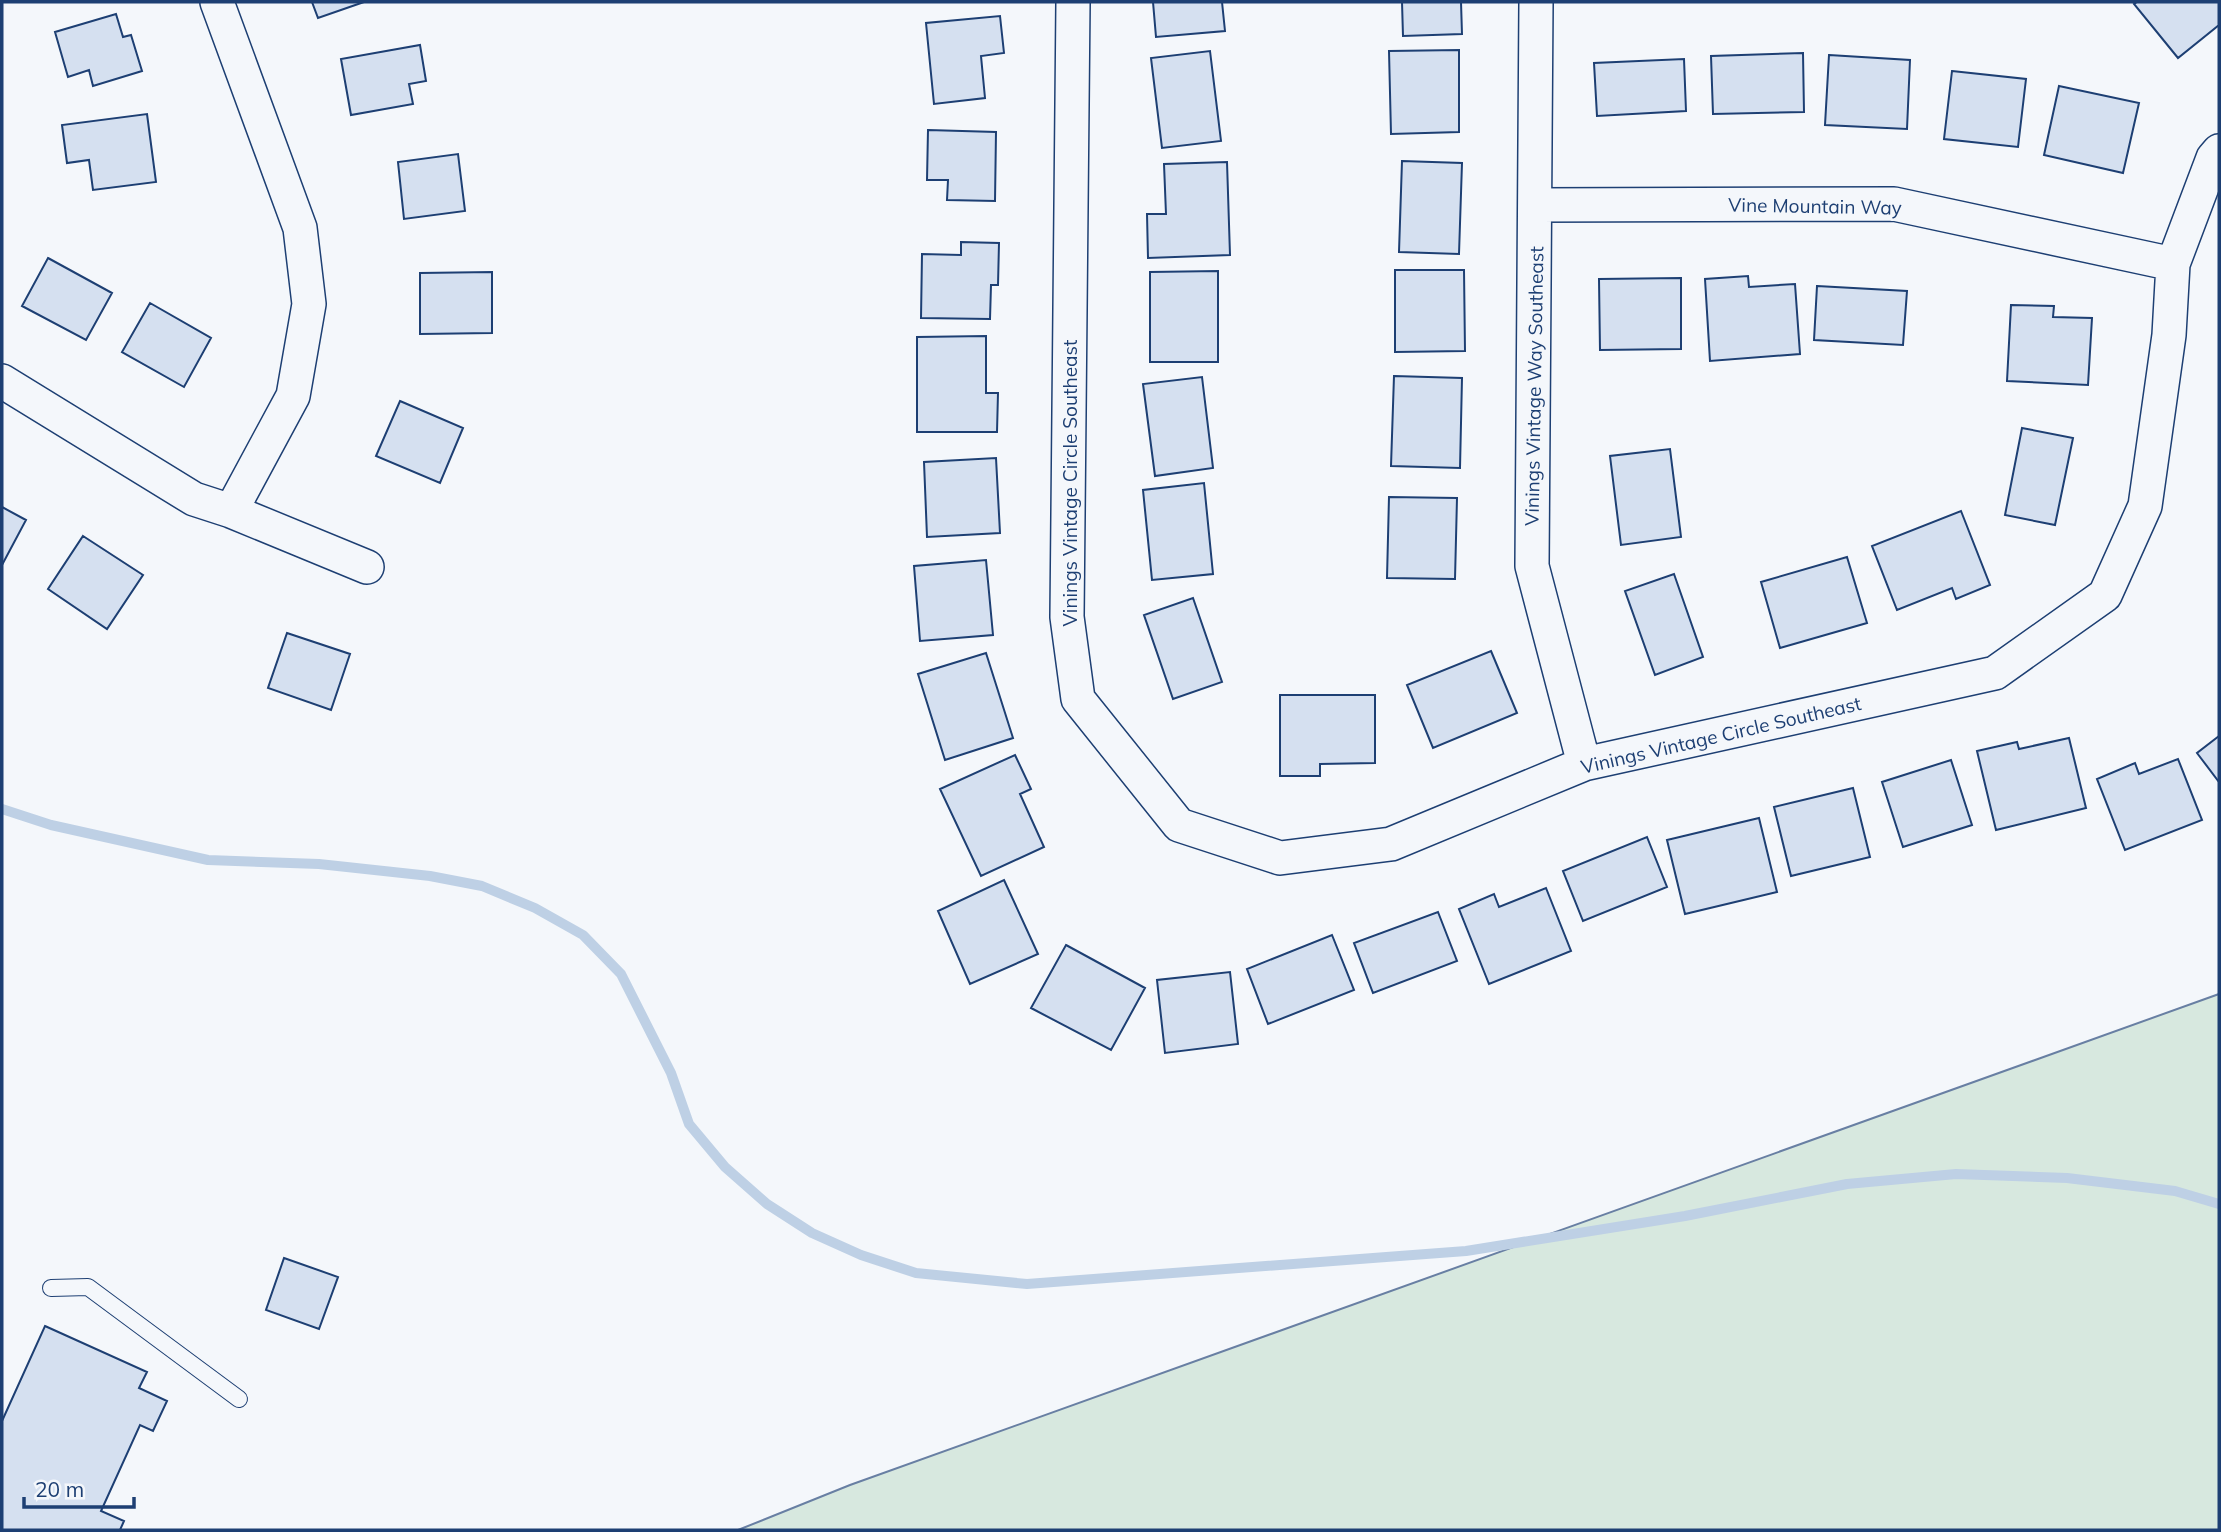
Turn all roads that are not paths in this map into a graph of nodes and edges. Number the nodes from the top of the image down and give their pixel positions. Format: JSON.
{"nodes":[{"id":1,"x":217,"y":2,"type":"edge"},
{"id":2,"x":1073,"y":2,"type":"edge"},
{"id":3,"x":1536,"y":2,"type":"edge"},
{"id":4,"x":2219,"y":150,"type":"edge"},
{"id":5,"x":1536,"y":205,"type":"junction"},
{"id":6,"x":2173,"y":264,"type":"junction"},
{"id":7,"x":2,"y":381,"type":"edge"},
{"id":8,"x":231,"y":511,"type":"junction"},
{"id":9,"x":367,"y":568,"type":"dead end"},
{"id":10,"x":1584,"y":764,"type":"junction"},
{"id":11,"x":51,"y":1287,"type":"dead end"},
{"id":12,"x":239,"y":1399,"type":"dead end"}],
"edges":[{"from":1,"to":8,"type":"street"},
{"from":2,"to":10,"type":"street","name":"Vinings Vintage Circle Southeast"},
{"from":3,"to":5,"type":"street","name":"Vinings Vintage Way Southeast"},
{"from":4,"to":6,"type":"street","name":"Vinings Vintage Circle Southeast"},
{"from":5,"to":6,"type":"street","name":"Vine Mountain Way"},
{"from":5,"to":10,"type":"street","name":"Vinings Vintage Way Southeast"},
{"from":6,"to":10,"type":"street","name":"Vinings Vintage Circle Southeast"},
{"from":7,"to":8,"type":"street"},
{"from":8,"to":9,"type":"street"},
{"from":11,"to":12,"type":"lane"}]}
